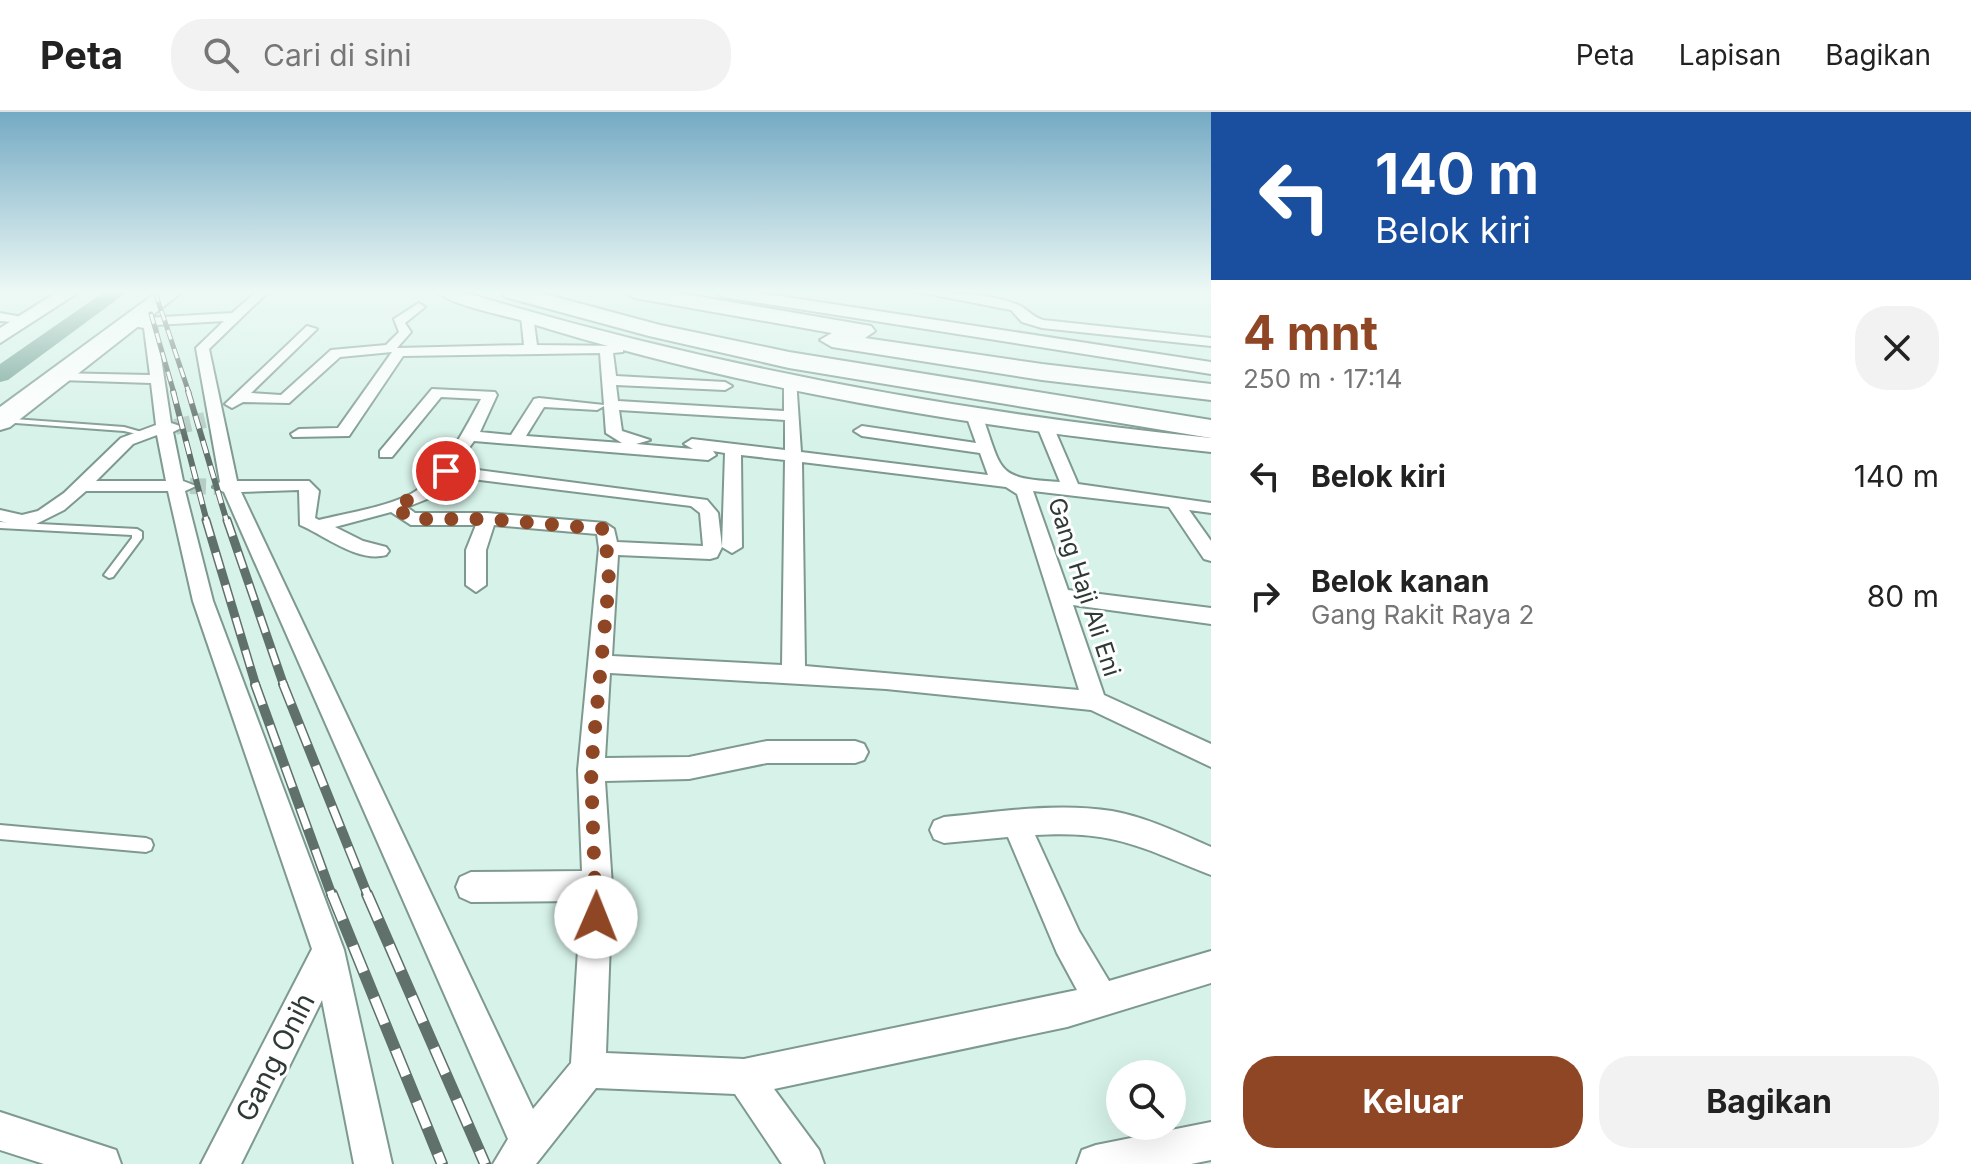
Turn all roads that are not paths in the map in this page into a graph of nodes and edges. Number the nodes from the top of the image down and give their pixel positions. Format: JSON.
{"nodes":[{"id":1,"x":96,"y":341,"type":"edge"},
{"id":2,"x":113,"y":341,"type":"edge"},
{"id":3,"x":145,"y":341,"type":"edge"},
{"id":4,"x":209,"y":341,"type":"edge"},
{"id":5,"x":298,"y":341,"type":"edge"},
{"id":6,"x":397,"y":341,"type":"edge"},
{"id":7,"x":530,"y":341,"type":"edge"},
{"id":8,"x":618,"y":341,"type":"edge"},
{"id":9,"x":703,"y":341,"type":"edge"},
{"id":10,"x":777,"y":341,"type":"edge"},
{"id":11,"x":840,"y":341,"type":"edge"},
{"id":12,"x":927,"y":341,"type":"edge"},
{"id":13,"x":1030,"y":341,"type":"edge"},
{"id":14,"x":1179,"y":341,"type":"edge"},
{"id":15,"x":606,"y":348,"type":"junction"},
{"id":16,"x":531,"y":349,"type":"junction"},
{"id":17,"x":647,"y":349,"type":"junction"},
{"id":18,"x":1204,"y":369,"type":"edge"},
{"id":19,"x":60,"y":376,"type":"junction"},
{"id":20,"x":157,"y":379,"type":"junction"},
{"id":21,"x":608,"y":380,"type":"junction"},
{"id":22,"x":791,"y":382,"type":"junction"},
{"id":23,"x":725,"y":386,"type":"dead end"},
{"id":24,"x":1211,"y":392,"type":"edge"},
{"id":25,"x":239,"y":397,"type":"junction"},
{"id":26,"x":1211,"y":404,"type":"edge"},
{"id":27,"x":604,"y":406,"type":"junction"},
{"id":28,"x":974,"y":415,"type":"junction"},
{"id":29,"x":790,"y":416,"type":"junction"},
{"id":30,"x":0,"y":417,"type":"edge"},
{"id":31,"x":210,"y":419,"type":"junction"},
{"id":32,"x":1045,"y":426,"type":"junction"},
{"id":33,"x":170,"y":428,"type":"junction"},
{"id":34,"x":862,"y":431,"type":"dead end"},
{"id":35,"x":141,"y":433,"type":"junction"},
{"id":36,"x":299,"y":434,"type":"dead end"},
{"id":37,"x":470,"y":436,"type":"junction"},
{"id":38,"x":516,"y":440,"type":"junction"},
{"id":39,"x":1209,"y":443,"type":"edge"},
{"id":40,"x":733,"y":448,"type":"junction"},
{"id":41,"x":985,"y":449,"type":"junction"},
{"id":42,"x":386,"y":454,"type":"dead end"},
{"id":43,"x":708,"y":455,"type":"dead end"},
{"id":44,"x":794,"y":456,"type":"junction"},
{"id":45,"x":446,"y":471,"type":"junction"},
{"id":46,"x":1009,"y":483,"type":"junction"},
{"id":47,"x":85,"y":486,"type":"junction"},
{"id":48,"x":182,"y":486,"type":"junction"},
{"id":49,"x":226,"y":487,"type":"junction"},
{"id":50,"x":1071,"y":488,"type":"junction"},
{"id":51,"x":1176,"y":505,"type":"junction"},
{"id":52,"x":394,"y":506,"type":"junction"},
{"id":53,"x":1211,"y":508,"type":"edge"},
{"id":54,"x":0,"y":515,"type":"edge"},
{"id":55,"x":487,"y":519,"type":"junction"},
{"id":56,"x":0,"y":525,"type":"edge"},
{"id":57,"x":318,"y":526,"type":"junction"},
{"id":58,"x":732,"y":547,"type":"dead end"},
{"id":59,"x":609,"y":548,"type":"junction"},
{"id":60,"x":379,"y":551,"type":"dead end"},
{"id":61,"x":1211,"y":555,"type":"edge"},
{"id":62,"x":109,"y":575,"type":"dead end"},
{"id":63,"x":476,"y":585,"type":"dead end"},
{"id":64,"x":1058,"y":596,"type":"junction"},
{"id":65,"x":1211,"y":616,"type":"edge"},
{"id":66,"x":600,"y":664,"type":"junction"},
{"id":67,"x":793,"y":674,"type":"junction"},
{"id":68,"x":1094,"y":701,"type":"junction"},
{"id":69,"x":855,"y":752,"type":"dead end"},
{"id":70,"x":1211,"y":756,"type":"edge"},
{"id":71,"x":591,"y":770,"type":"junction"},
{"id":72,"x":1016,"y":824,"type":"junction"},
{"id":73,"x":944,"y":830,"type":"dead end"},
{"id":74,"x":0,"y":832,"type":"edge"},
{"id":75,"x":146,"y":845,"type":"dead end"},
{"id":76,"x":1211,"y":861,"type":"edge"},
{"id":77,"x":597,"y":886,"type":"junction"},
{"id":78,"x":471,"y":887,"type":"dead end"},
{"id":79,"x":328,"y":950,"type":"junction"},
{"id":80,"x":1211,"y":967,"type":"edge"},
{"id":81,"x":1101,"y":1000,"type":"junction"},
{"id":82,"x":588,"y":1070,"type":"junction"},
{"id":83,"x":744,"y":1077,"type":"junction"},
{"id":84,"x":0,"y":1131,"type":"edge"},
{"id":85,"x":1211,"y":1141,"type":"edge"},
{"id":86,"x":520,"y":1154,"type":"edge"},
{"id":87,"x":102,"y":1164,"type":"edge"},
{"id":88,"x":220,"y":1164,"type":"edge"},
{"id":89,"x":373,"y":1164,"type":"edge"},
{"id":90,"x":805,"y":1164,"type":"edge"},
{"id":91,"x":1096,"y":1164,"type":"edge"}],
"edges":[{"from":1,"to":30,"type":"highway"},
{"from":2,"to":19,"type":"highway"},
{"from":3,"to":20,"type":"street"},
{"from":4,"to":31,"type":"street"},
{"from":5,"to":25,"type":"street"},
{"from":6,"to":25,"type":"street"},
{"from":7,"to":16,"type":"street"},
{"from":8,"to":17,"type":"main road"},
{"from":9,"to":39,"type":"highway"},
{"from":10,"to":26,"type":"highway"},
{"from":11,"to":24,"type":"highway"},
{"from":12,"to":18,"type":"highway"},
{"from":13,"to":18,"type":"main road"},
{"from":14,"to":18,"type":"street"},
{"from":15,"to":16,"type":"street"},
{"from":15,"to":17,"type":"street"},
{"from":15,"to":21,"type":"street"},
{"from":16,"to":36,"type":"street"},
{"from":17,"to":22,"type":"main road"},
{"from":19,"to":20,"type":"street"},
{"from":19,"to":30,"type":"highway"},
{"from":20,"to":33,"type":"street"},
{"from":21,"to":23,"type":"street"},
{"from":21,"to":27,"type":"street"},
{"from":22,"to":28,"type":"main road"},
{"from":22,"to":29,"type":"street"},
{"from":25,"to":31,"type":"street"},
{"from":27,"to":29,"type":"street"},
{"from":27,"to":38,"type":"street"},
{"from":27,"to":40,"type":"street"},
{"from":28,"to":32,"type":"main road"},
{"from":28,"to":41,"type":"street","name":"Gang Haji Ali Eni"},
{"from":29,"to":44,"type":"street"},
{"from":30,"to":35,"type":"lane"},
{"from":31,"to":49,"type":"street"},
{"from":32,"to":39,"type":"main road"},
{"from":32,"to":50,"type":"street"},
{"from":33,"to":35,"type":"street"},
{"from":33,"to":48,"type":"street"},
{"from":34,"to":41,"type":"street"},
{"from":35,"to":47,"type":"street"},
{"from":37,"to":38,"type":"street"},
{"from":37,"to":42,"type":"street"},
{"from":37,"to":45,"type":"street"},
{"from":38,"to":43,"type":"street"},
{"from":40,"to":44,"type":"street"},
{"from":40,"to":58,"type":"street"},
{"from":41,"to":46,"type":"street","name":"Gang Haji Ali Eni"},
{"from":44,"to":46,"type":"street"},
{"from":44,"to":67,"type":"street"},
{"from":45,"to":52,"type":"street"},
{"from":45,"to":59,"type":"street"},
{"from":46,"to":50,"type":"street"},
{"from":46,"to":64,"type":"street","name":"Gang Haji Ali Eni"},
{"from":47,"to":48,"type":"street"},
{"from":47,"to":54,"type":"street"},
{"from":48,"to":79,"type":"street"},
{"from":49,"to":57,"type":"street"},
{"from":49,"to":86,"type":"street"},
{"from":50,"to":51,"type":"street"},
{"from":51,"to":53,"type":"street"},
{"from":51,"to":61,"type":"street"},
{"from":52,"to":55,"type":"street"},
{"from":52,"to":57,"type":"street"},
{"from":55,"to":59,"type":"street"},
{"from":55,"to":63,"type":"street"},
{"from":56,"to":62,"type":"lane"},
{"from":57,"to":60,"type":"street"},
{"from":59,"to":66,"type":"street"},
{"from":64,"to":65,"type":"street"},
{"from":64,"to":68,"type":"street","name":"Gang Haji Ali Eni"},
{"from":66,"to":67,"type":"street"},
{"from":66,"to":71,"type":"street"},
{"from":67,"to":68,"type":"street"},
{"from":68,"to":70,"type":"street"},
{"from":69,"to":71,"type":"street"},
{"from":71,"to":77,"type":"street"},
{"from":72,"to":73,"type":"street"},
{"from":72,"to":76,"type":"street"},
{"from":72,"to":81,"type":"street"},
{"from":74,"to":75,"type":"lane"},
{"from":77,"to":78,"type":"street"},
{"from":77,"to":82,"type":"street"},
{"from":79,"to":88,"type":"street","name":"Gang Onih"},
{"from":79,"to":89,"type":"street"},
{"from":80,"to":81,"type":"street"},
{"from":81,"to":83,"type":"street"},
{"from":82,"to":83,"type":"street"},
{"from":82,"to":86,"type":"street"},
{"from":83,"to":90,"type":"street"},
{"from":84,"to":87,"type":"street"},
{"from":85,"to":91,"type":"street"}]}
